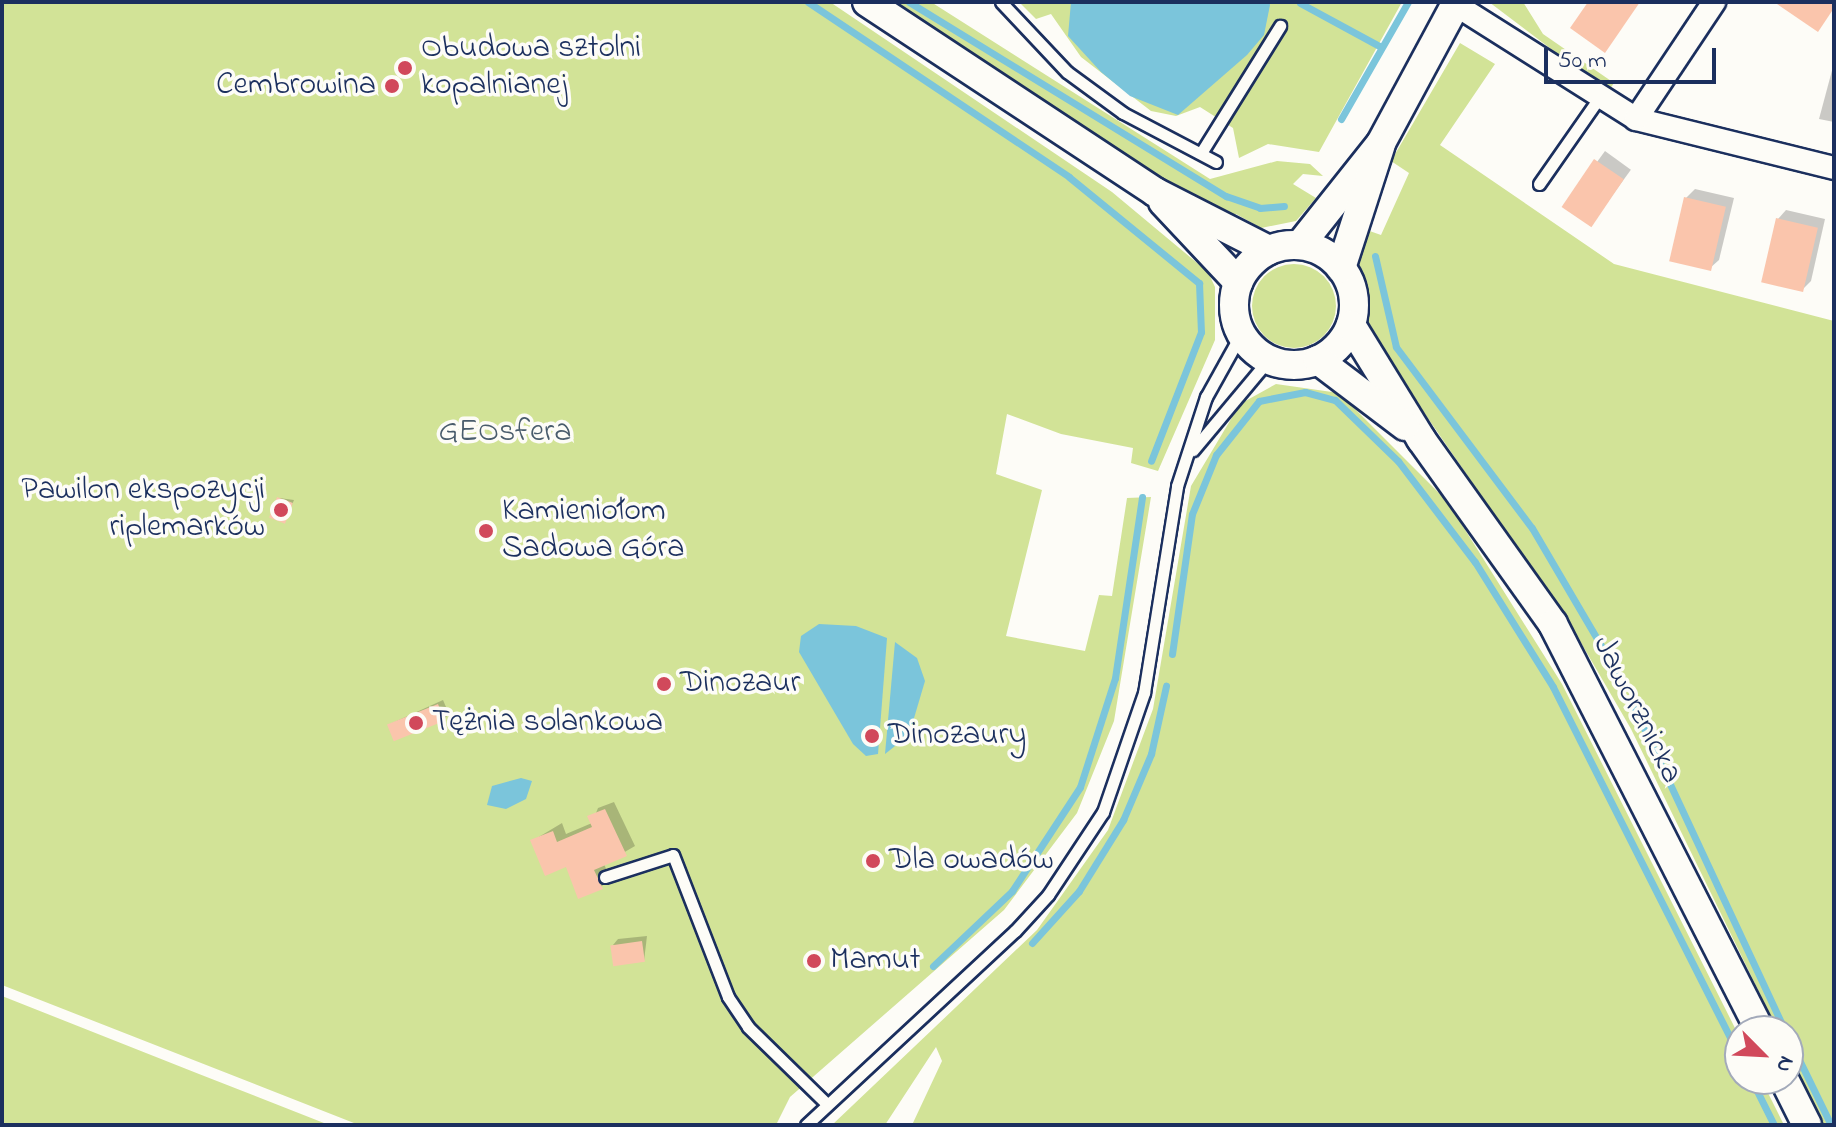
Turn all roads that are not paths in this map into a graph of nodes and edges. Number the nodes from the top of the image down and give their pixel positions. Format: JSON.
{"nodes":[{"id":1,"x":867,"y":2,"type":"edge"},
{"id":2,"x":1001,"y":2,"type":"edge"},
{"id":3,"x":1714,"y":2,"type":"edge"},
{"id":4,"x":1456,"y":4,"type":"edge"},
{"id":5,"x":1280,"y":26,"type":"dead end"},
{"id":6,"x":1599,"y":98,"type":"junction"},
{"id":7,"x":1636,"y":119,"type":"junction"},
{"id":8,"x":1381,"y":143,"type":"junction"},
{"id":9,"x":1201,"y":153,"type":"junction"},
{"id":10,"x":1216,"y":162,"type":"dead end"},
{"id":11,"x":1834,"y":168,"type":"edge"},
{"id":12,"x":1539,"y":184,"type":"dead end"},
{"id":13,"x":1155,"y":192,"type":"junction"},
{"id":14,"x":1300,"y":245,"type":"junction"},
{"id":15,"x":1269,"y":250,"type":"junction"},
{"id":16,"x":1341,"y":268,"type":"junction"},
{"id":17,"x":1238,"y":282,"type":"junction"},
{"id":18,"x":1351,"y":325,"type":"junction"},
{"id":19,"x":1241,"y":334,"type":"junction"},
{"id":20,"x":1269,"y":359,"type":"junction"},
{"id":21,"x":1318,"y":360,"type":"junction"},
{"id":22,"x":1421,"y":439,"type":"junction"},
{"id":23,"x":1188,"y":456,"type":"junction"},
{"id":24,"x":605,"y":877,"type":"dead end"},
{"id":25,"x":1752,"y":1015,"type":"edge"},
{"id":26,"x":1792,"y":1095,"type":"edge"},
{"id":27,"x":826,"y":1103,"type":"junction"},
{"id":28,"x":806,"y":1125,"type":"edge"},
{"id":29,"x":1807,"y":1125,"type":"edge"}],
"edges":[{"from":1,"to":13,"type":"street"},
{"from":2,"to":9,"type":"lane"},
{"from":3,"to":7,"type":"street"},
{"from":4,"to":6,"type":"street"},
{"from":4,"to":8,"type":"street"},
{"from":5,"to":9,"type":"lane"},
{"from":6,"to":7,"type":"street"},
{"from":6,"to":12,"type":"lane"},
{"from":7,"to":11,"type":"street"},
{"from":8,"to":14,"type":"street"},
{"from":8,"to":16,"type":"street"},
{"from":9,"to":10,"type":"lane"},
{"from":13,"to":15,"type":"street"},
{"from":13,"to":17,"type":"street"},
{"from":14,"to":15,"type":"street"},
{"from":14,"to":16,"type":"street"},
{"from":15,"to":17,"type":"street"},
{"from":16,"to":18,"type":"street"},
{"from":17,"to":19,"type":"street"},
{"from":18,"to":21,"type":"street"},
{"from":18,"to":22,"type":"street","name":"Jaworznicka"},
{"from":19,"to":20,"type":"street"},
{"from":19,"to":23,"type":"lane"},
{"from":20,"to":21,"type":"street"},
{"from":20,"to":23,"type":"lane"},
{"from":21,"to":22,"type":"street","name":"Jaworznicka"},
{"from":22,"to":25,"type":"street","name":"Jaworznicka"},
{"from":23,"to":27,"type":"lane"},
{"from":24,"to":27,"type":"lane"},
{"from":26,"to":29,"type":"street"},
{"from":27,"to":28,"type":"lane"}]}
